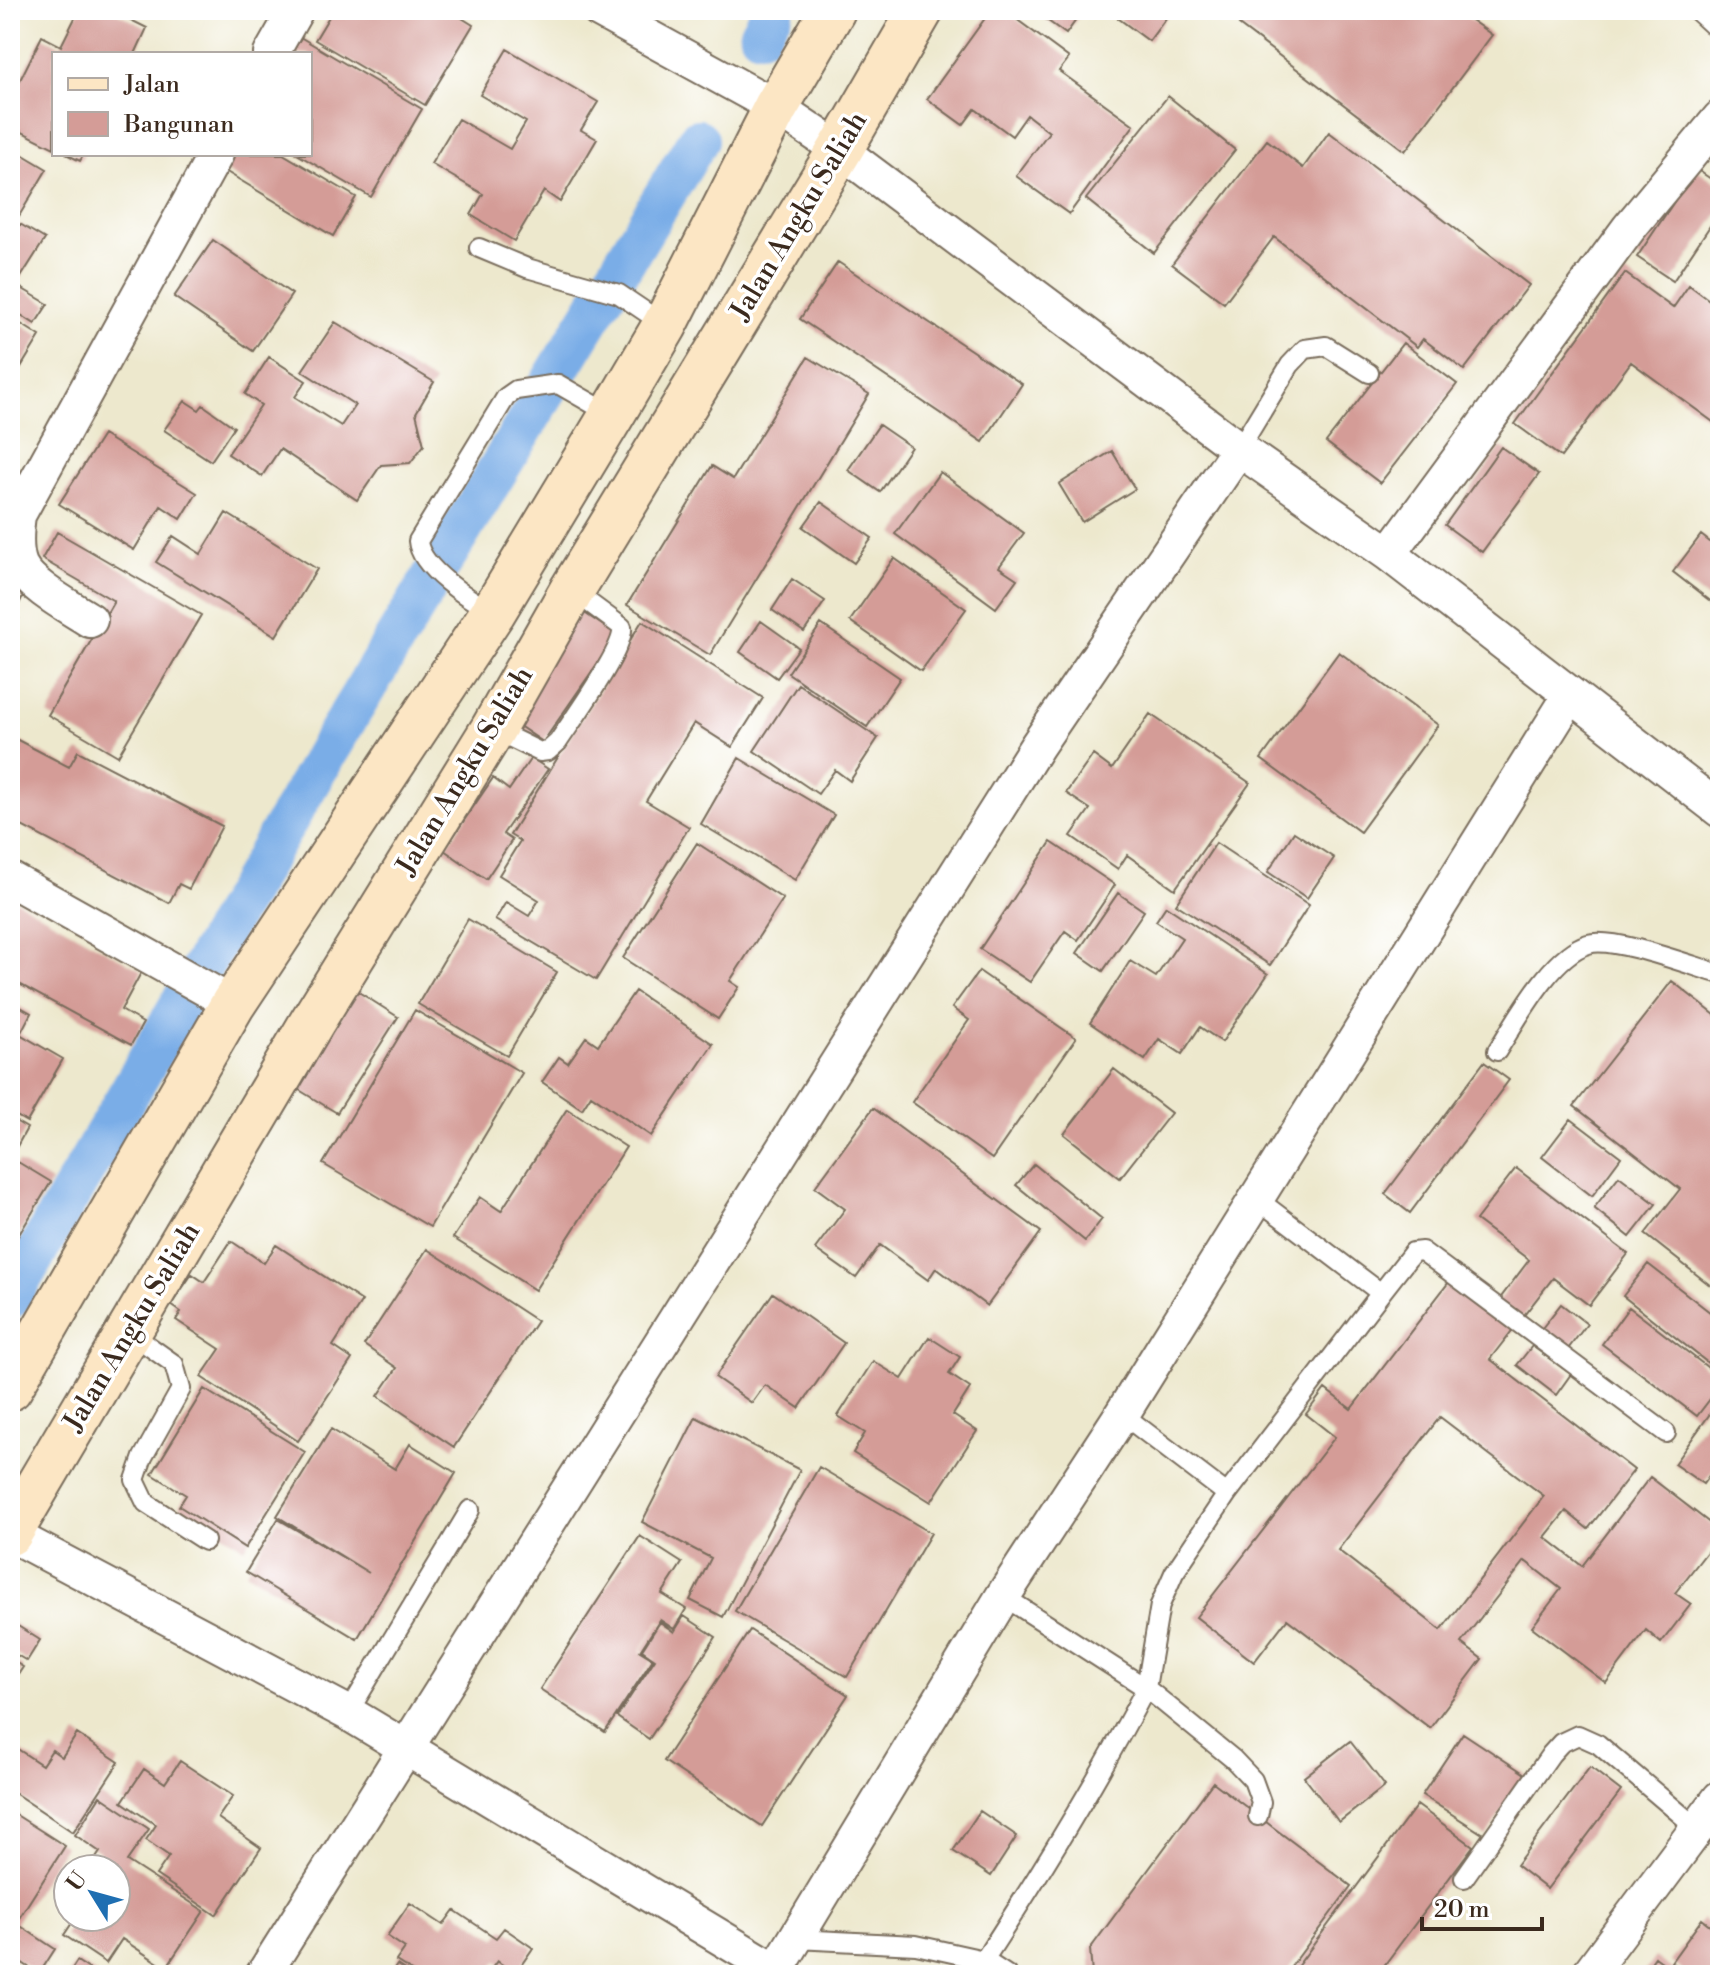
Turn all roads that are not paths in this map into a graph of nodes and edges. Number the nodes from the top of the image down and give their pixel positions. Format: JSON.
{"nodes":[{"id":1,"x":296,"y":10,"type":"edge"},
{"id":2,"x":599,"y":10,"type":"edge"},
{"id":3,"x":833,"y":10,"type":"edge"},
{"id":4,"x":921,"y":10,"type":"edge"},
{"id":5,"x":1696,"y":10,"type":"edge"},
{"id":6,"x":1720,"y":32,"type":"edge"},
{"id":7,"x":272,"y":52,"type":"edge"},
{"id":8,"x":776,"y":107,"type":"junction"},
{"id":9,"x":1720,"y":118,"type":"edge"},
{"id":10,"x":840,"y":150,"type":"junction"},
{"id":11,"x":215,"y":156,"type":"edge"},
{"id":12,"x":479,"y":248,"type":"dead end"},
{"id":13,"x":656,"y":320,"type":"junction"},
{"id":14,"x":1369,"y":373,"type":"dead end"},
{"id":15,"x":602,"y":410,"type":"junction"},
{"id":16,"x":1239,"y":449,"type":"junction"},
{"id":17,"x":14,"y":514,"type":"edge"},
{"id":18,"x":1389,"y":554,"type":"junction"},
{"id":19,"x":572,"y":590,"type":"junction"},
{"id":20,"x":486,"y":608,"type":"junction"},
{"id":21,"x":90,"y":620,"type":"dead end"},
{"id":22,"x":1570,"y":696,"type":"junction"},
{"id":23,"x":493,"y":729,"type":"junction"},
{"id":24,"x":1720,"y":810,"type":"edge"},
{"id":25,"x":10,"y":879,"type":"edge"},
{"id":26,"x":1720,"y":974,"type":"edge"},
{"id":27,"x":226,"y":1000,"type":"junction"},
{"id":28,"x":1497,"y":1051,"type":"dead end"},
{"id":29,"x":1257,"y":1199,"type":"junction"},
{"id":30,"x":1381,"y":1293,"type":"junction"},
{"id":31,"x":129,"y":1332,"type":"junction"},
{"id":32,"x":10,"y":1388,"type":"edge"},
{"id":33,"x":1122,"y":1414,"type":"junction"},
{"id":34,"x":1666,"y":1433,"type":"dead end"},
{"id":35,"x":1227,"y":1494,"type":"junction"},
{"id":36,"x":470,"y":1510,"type":"dead end"},
{"id":37,"x":10,"y":1533,"type":"edge"},
{"id":38,"x":205,"y":1541,"type":"dead end"},
{"id":39,"x":1003,"y":1596,"type":"junction"},
{"id":40,"x":1146,"y":1688,"type":"junction"},
{"id":41,"x":348,"y":1713,"type":"junction"},
{"id":42,"x":403,"y":1748,"type":"junction"},
{"id":43,"x":1720,"y":1798,"type":"edge"},
{"id":44,"x":1258,"y":1816,"type":"dead end"},
{"id":45,"x":1698,"y":1829,"type":"junction"},
{"id":46,"x":1464,"y":1878,"type":"dead end"},
{"id":47,"x":796,"y":1939,"type":"junction"},
{"id":48,"x":984,"y":1960,"type":"junction"},
{"id":49,"x":780,"y":1973,"type":"edge"},
{"id":50,"x":263,"y":1975,"type":"edge"},
{"id":51,"x":1007,"y":1975,"type":"edge"},
{"id":52,"x":1588,"y":1975,"type":"edge"}],
"edges":[{"from":1,"to":7,"type":"street"},
{"from":2,"to":8,"type":"street"},
{"from":3,"to":8,"type":"main road"},
{"from":4,"to":10,"type":"main road","name":"Jalan Angku Saliah"},
{"from":5,"to":6,"type":"lane"},
{"from":8,"to":10,"type":"street"},
{"from":8,"to":13,"type":"main road"},
{"from":9,"to":18,"type":"street"},
{"from":10,"to":16,"type":"street"},
{"from":10,"to":19,"type":"main road","name":"Jalan Angku Saliah"},
{"from":11,"to":17,"type":"street"},
{"from":12,"to":13,"type":"lane"},
{"from":13,"to":15,"type":"main road"},
{"from":14,"to":16,"type":"lane"},
{"from":15,"to":20,"type":"main road"},
{"from":15,"to":20,"type":"lane"},
{"from":16,"to":18,"type":"street"},
{"from":16,"to":42,"type":"street"},
{"from":17,"to":21,"type":"street"},
{"from":18,"to":22,"type":"street"},
{"from":19,"to":23,"type":"main road","name":"Jalan Angku Saliah"},
{"from":19,"to":23,"type":"lane"},
{"from":20,"to":27,"type":"main road"},
{"from":22,"to":24,"type":"street"},
{"from":22,"to":29,"type":"street"},
{"from":23,"to":31,"type":"main road","name":"Jalan Angku Saliah"},
{"from":25,"to":27,"type":"street"},
{"from":26,"to":28,"type":"lane"},
{"from":27,"to":32,"type":"main road"},
{"from":29,"to":30,"type":"lane"},
{"from":29,"to":33,"type":"street"},
{"from":30,"to":34,"type":"lane"},
{"from":30,"to":35,"type":"lane"},
{"from":31,"to":37,"type":"main road","name":"Jalan Angku Saliah"},
{"from":31,"to":38,"type":"lane"},
{"from":33,"to":35,"type":"lane"},
{"from":33,"to":39,"type":"street"},
{"from":35,"to":40,"type":"lane"},
{"from":36,"to":41,"type":"lane"},
{"from":37,"to":41,"type":"street"},
{"from":39,"to":40,"type":"lane"},
{"from":39,"to":47,"type":"street"},
{"from":40,"to":44,"type":"lane"},
{"from":40,"to":48,"type":"lane"},
{"from":41,"to":42,"type":"street"},
{"from":42,"to":49,"type":"street"},
{"from":42,"to":50,"type":"street"},
{"from":43,"to":45,"type":"street"},
{"from":45,"to":46,"type":"lane"},
{"from":45,"to":52,"type":"street"},
{"from":47,"to":48,"type":"lane"},
{"from":47,"to":49,"type":"street"},
{"from":48,"to":51,"type":"lane"}]}
